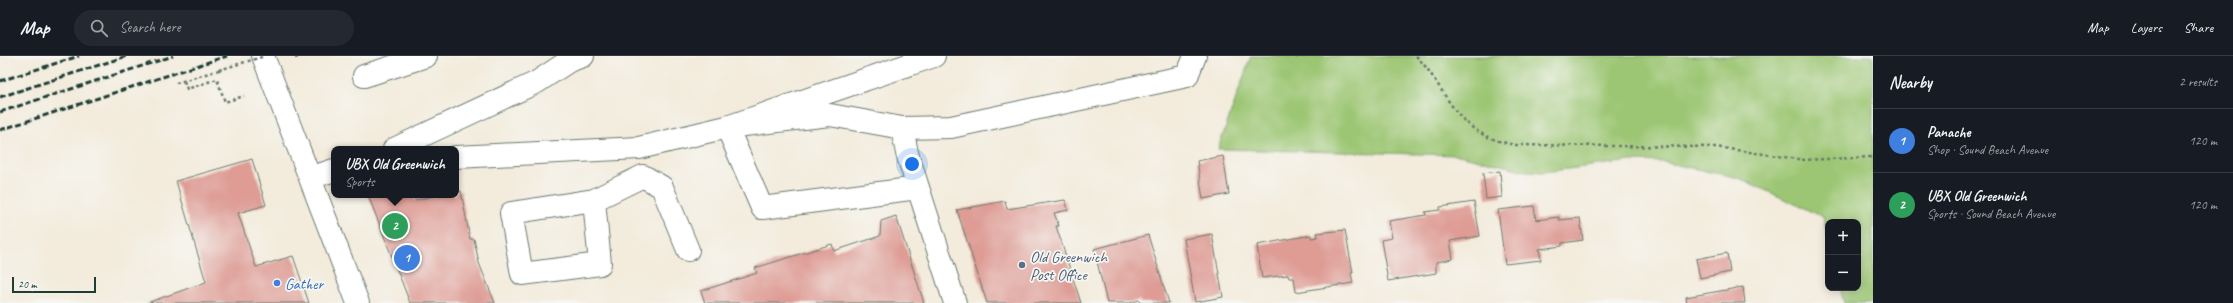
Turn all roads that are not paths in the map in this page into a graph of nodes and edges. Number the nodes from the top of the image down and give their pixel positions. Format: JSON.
{"nodes":[{"id":1,"x":264,"y":56,"type":"edge"},
{"id":2,"x":426,"y":56,"type":"edge"},
{"id":3,"x":934,"y":56,"type":"edge"},
{"id":4,"x":1195,"y":56,"type":"edge"},
{"id":5,"x":573,"y":58,"type":"edge"},
{"id":6,"x":364,"y":76,"type":"dead end"},
{"id":7,"x":727,"y":127,"type":"junction"},
{"id":8,"x":902,"y":128,"type":"junction"},
{"id":9,"x":400,"y":146,"type":"edge"},
{"id":10,"x":639,"y":148,"type":"junction"},
{"id":11,"x":459,"y":157,"type":"edge"},
{"id":12,"x":331,"y":171,"type":"edge"},
{"id":13,"x":643,"y":176,"type":"junction"},
{"id":14,"x":310,"y":178,"type":"junction"},
{"id":15,"x":918,"y":188,"type":"junction"},
{"id":16,"x":594,"y":200,"type":"junction"},
{"id":17,"x":688,"y":250,"type":"dead end"},
{"id":18,"x":358,"y":303,"type":"edge"},
{"id":19,"x":955,"y":303,"type":"edge"}],
"edges":[{"from":1,"to":14,"type":"street"},
{"from":2,"to":6,"type":"street"},
{"from":3,"to":7,"type":"street"},
{"from":4,"to":8,"type":"street"},
{"from":5,"to":9,"type":"street"},
{"from":7,"to":8,"type":"street"},
{"from":7,"to":10,"type":"street"},
{"from":7,"to":15,"type":"street"},
{"from":8,"to":15,"type":"street"},
{"from":10,"to":11,"type":"street"},
{"from":10,"to":13,"type":"street"},
{"from":12,"to":14,"type":"street"},
{"from":13,"to":16,"type":"street"},
{"from":13,"to":17,"type":"street"},
{"from":14,"to":18,"type":"street"},
{"from":15,"to":19,"type":"street"},
{"from":16,"to":16,"type":"street"}]}
